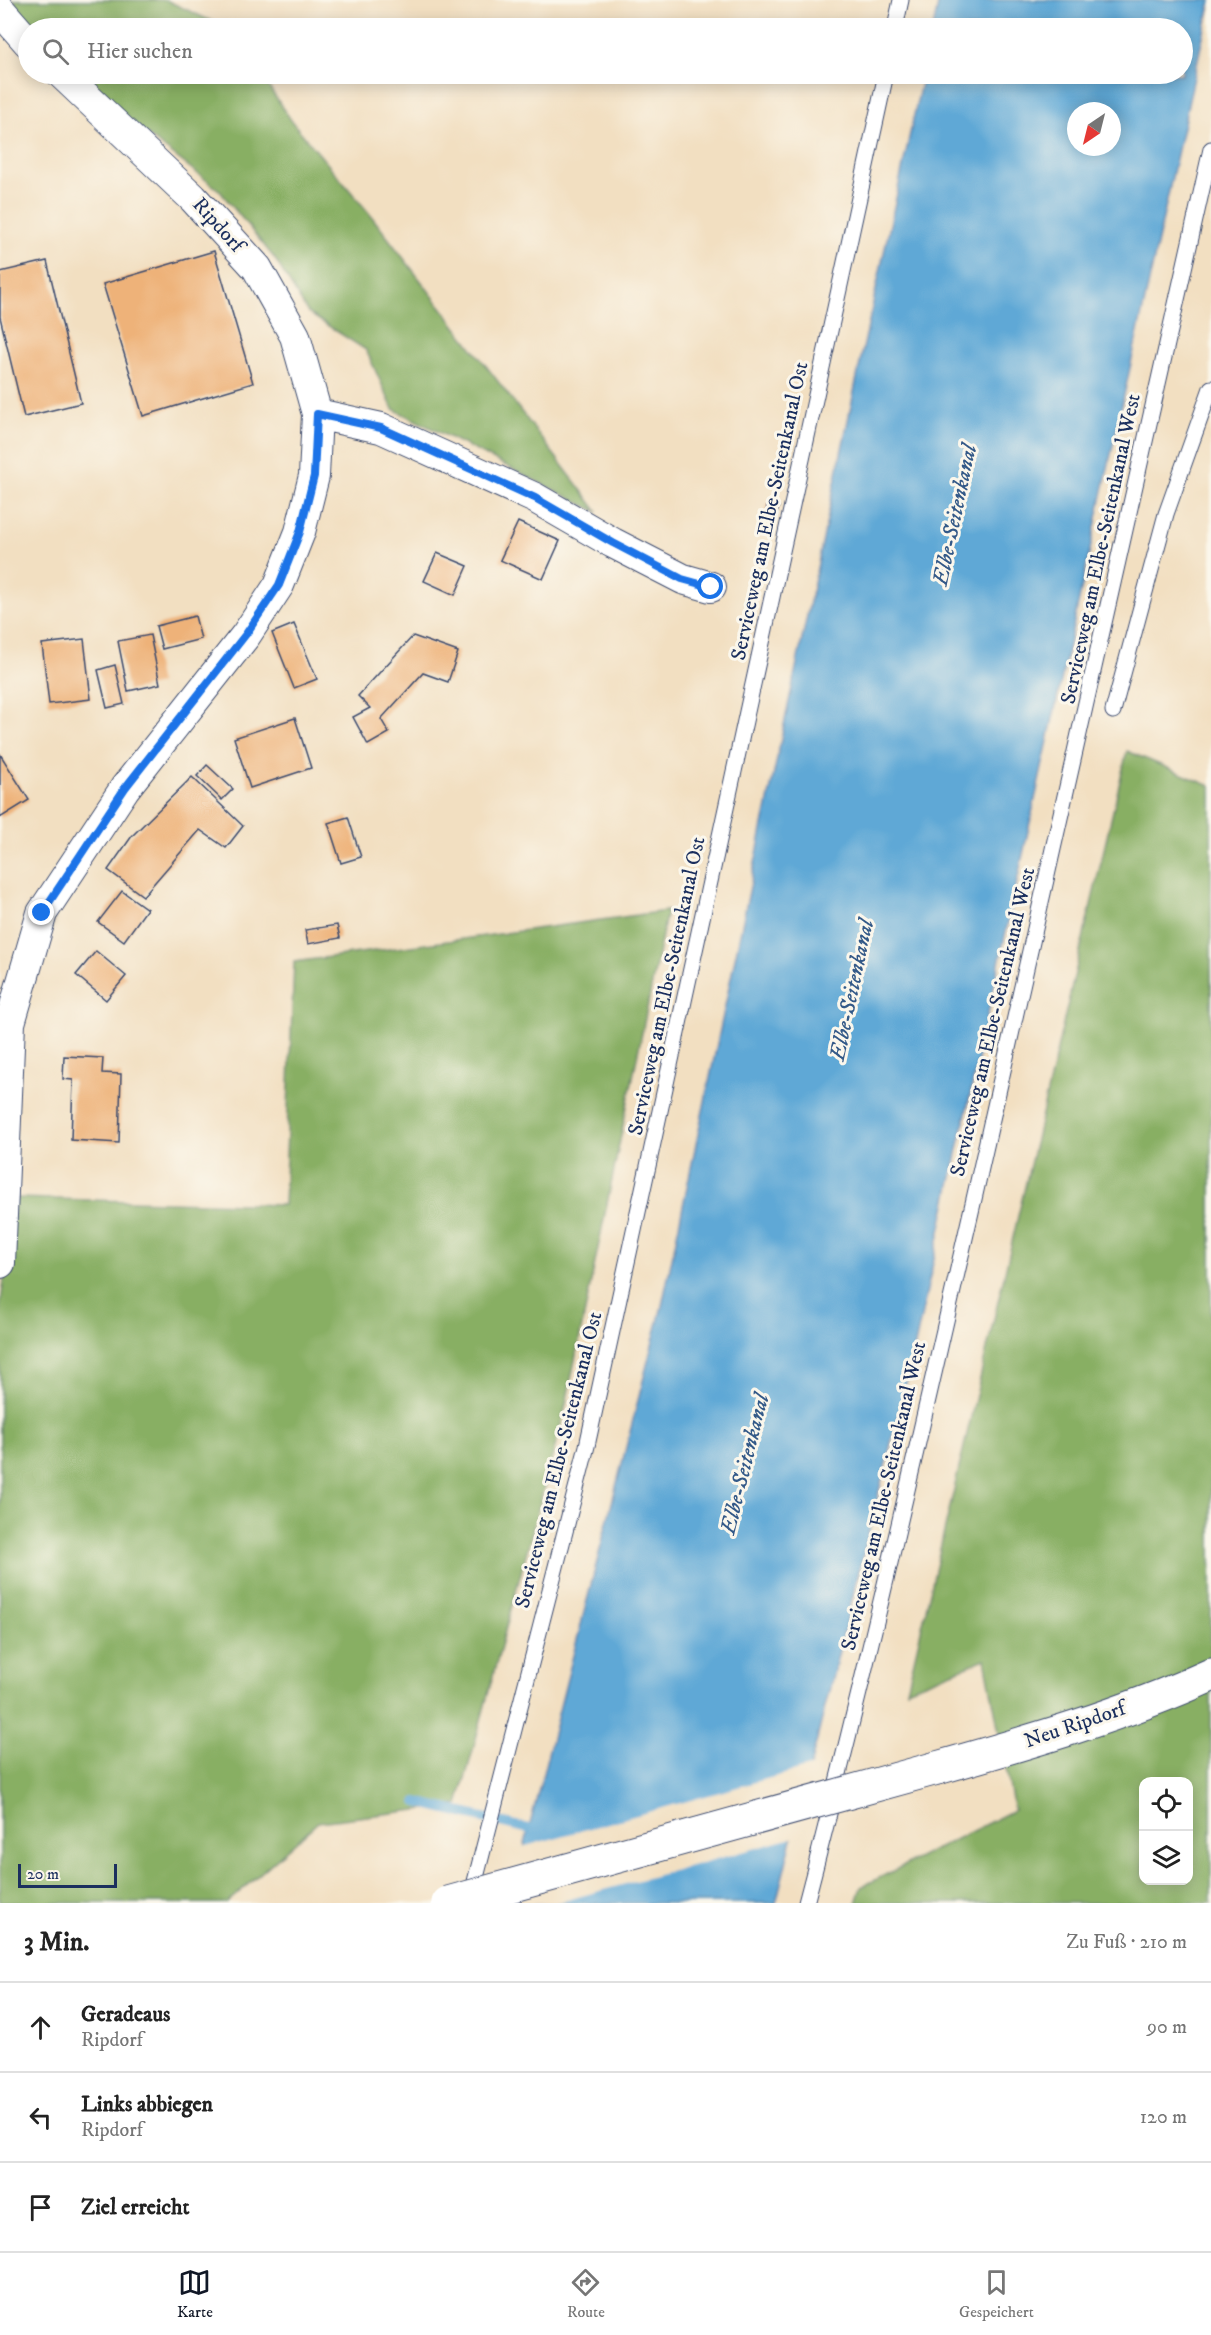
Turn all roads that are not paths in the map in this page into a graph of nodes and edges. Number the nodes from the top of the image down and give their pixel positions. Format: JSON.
{"nodes":[{"id":1,"x":902,"y":0,"type":"edge"},
{"id":2,"x":0,"y":10,"type":"edge"},
{"id":3,"x":898,"y":18,"type":"edge"},
{"id":4,"x":18,"y":31,"type":"edge"},
{"id":5,"x":73,"y":84,"type":"edge"},
{"id":6,"x":884,"y":84,"type":"edge"},
{"id":7,"x":1211,"y":149,"type":"edge"},
{"id":8,"x":1211,"y":387,"type":"edge"},
{"id":9,"x":317,"y":414,"type":"junction"},
{"id":10,"x":711,"y":587,"type":"dead end"},
{"id":11,"x":1113,"y":711,"type":"dead end"},
{"id":12,"x":0,"y":1263,"type":"edge"},
{"id":13,"x":1201,"y":1682,"type":"edge"},
{"id":14,"x":448,"y":1903,"type":"edge"},
{"id":15,"x":470,"y":1903,"type":"edge"},
{"id":16,"x":806,"y":1903,"type":"edge"}],
"edges":[{"from":1,"to":3,"type":"lane"},
{"from":2,"to":4,"type":"street"},
{"from":5,"to":9,"type":"street","name":"Ripdorf"},
{"from":6,"to":15,"type":"lane","name":"Serviceweg am Elbe-Seitenkanal Ost"},
{"from":7,"to":16,"type":"lane","name":"Serviceweg am Elbe-Seitenkanal West"},
{"from":8,"to":11,"type":"lane"},
{"from":9,"to":10,"type":"street"},
{"from":9,"to":12,"type":"street","name":"Ripdorf"},
{"from":13,"to":14,"type":"street","name":"Neu Ripdorf","bridge":true}]}
